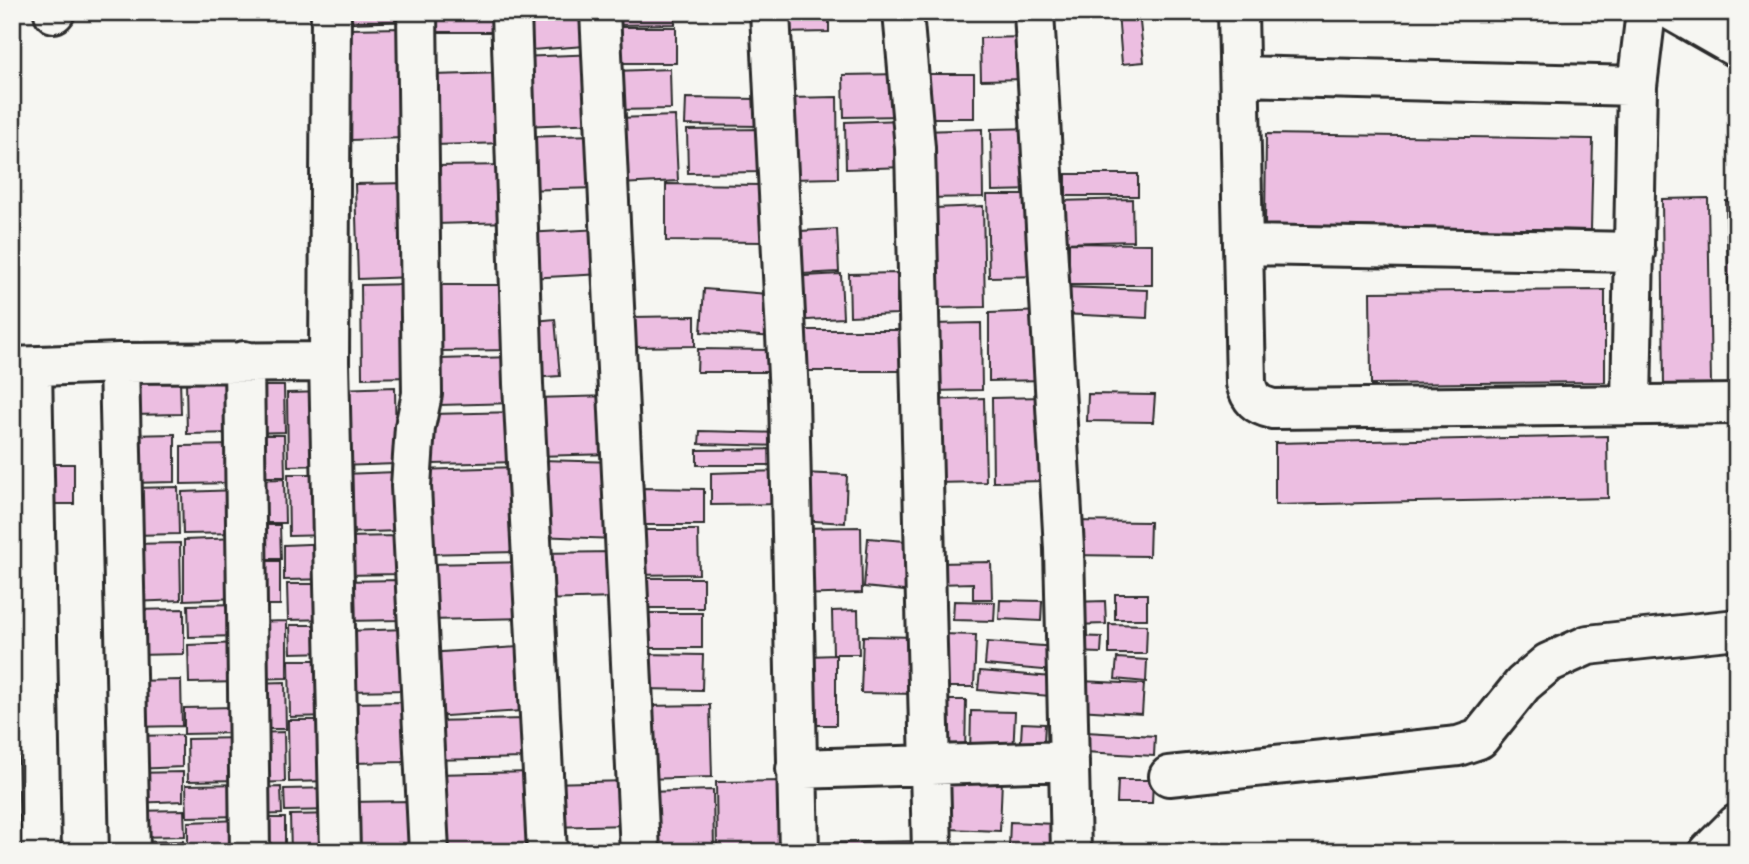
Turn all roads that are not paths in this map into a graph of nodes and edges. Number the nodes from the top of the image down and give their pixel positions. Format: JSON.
{"nodes":[{"id":1,"x":331,"y":12,"type":"edge"},
{"id":2,"x":417,"y":12,"type":"edge"},
{"id":3,"x":511,"y":12,"type":"edge"},
{"id":4,"x":600,"y":12,"type":"edge"},
{"id":5,"x":770,"y":12,"type":"edge"},
{"id":6,"x":902,"y":12,"type":"edge"},
{"id":7,"x":1034,"y":12,"type":"edge"},
{"id":8,"x":1238,"y":12,"type":"edge"},
{"id":9,"x":1646,"y":12,"type":"edge"},
{"id":10,"x":1674,"y":12,"type":"edge"},
{"id":11,"x":1737,"y":48,"type":"edge"},
{"id":12,"x":1240,"y":76,"type":"junction"},
{"id":13,"x":1637,"y":86,"type":"junction"},
{"id":14,"x":1244,"y":245,"type":"junction"},
{"id":15,"x":1635,"y":252,"type":"junction"},
{"id":16,"x":244,"y":361,"type":"junction"},
{"id":17,"x":329,"y":362,"type":"junction"},
{"id":18,"x":119,"y":363,"type":"junction"},
{"id":19,"x":22,"y":367,"type":"edge"},
{"id":20,"x":1631,"y":404,"type":"junction"},
{"id":21,"x":1737,"y":404,"type":"edge"},
{"id":22,"x":1737,"y":629,"type":"edge"},
{"id":23,"x":1069,"y":761,"type":"junction"},
{"id":24,"x":930,"y":765,"type":"junction"},
{"id":25,"x":796,"y":769,"type":"junction"},
{"id":26,"x":1169,"y":776,"type":"dead end"},
{"id":27,"x":1737,"y":824,"type":"edge"},
{"id":28,"x":41,"y":852,"type":"edge"},
{"id":29,"x":130,"y":852,"type":"edge"},
{"id":30,"x":250,"y":852,"type":"edge"},
{"id":31,"x":340,"y":852,"type":"edge"},
{"id":32,"x":429,"y":852,"type":"edge"},
{"id":33,"x":547,"y":852,"type":"edge"},
{"id":34,"x":640,"y":852,"type":"edge"},
{"id":35,"x":799,"y":852,"type":"edge"},
{"id":36,"x":932,"y":852,"type":"edge"},
{"id":37,"x":1071,"y":852,"type":"edge"},
{"id":38,"x":1709,"y":852,"type":"edge"}],
"edges":[{"from":1,"to":17,"type":"street"},
{"from":2,"to":32,"type":"street"},
{"from":3,"to":33,"type":"street"},
{"from":4,"to":34,"type":"street"},
{"from":5,"to":25,"type":"street"},
{"from":6,"to":24,"type":"street"},
{"from":7,"to":23,"type":"street"},
{"from":8,"to":12,"type":"street"},
{"from":9,"to":13,"type":"street"},
{"from":10,"to":11,"type":"street"},
{"from":12,"to":13,"type":"street"},
{"from":12,"to":14,"type":"street"},
{"from":13,"to":15,"type":"street"},
{"from":14,"to":15,"type":"street"},
{"from":14,"to":20,"type":"street"},
{"from":15,"to":20,"type":"street"},
{"from":16,"to":17,"type":"street"},
{"from":16,"to":18,"type":"street"},
{"from":16,"to":30,"type":"street"},
{"from":17,"to":31,"type":"street"},
{"from":18,"to":19,"type":"street"},
{"from":18,"to":29,"type":"street"},
{"from":19,"to":28,"type":"street"},
{"from":20,"to":21,"type":"street"},
{"from":22,"to":26,"type":"street"},
{"from":23,"to":24,"type":"street"},
{"from":23,"to":37,"type":"street"},
{"from":24,"to":25,"type":"street"},
{"from":24,"to":36,"type":"street"},
{"from":25,"to":35,"type":"street"},
{"from":27,"to":38,"type":"street"}]}
